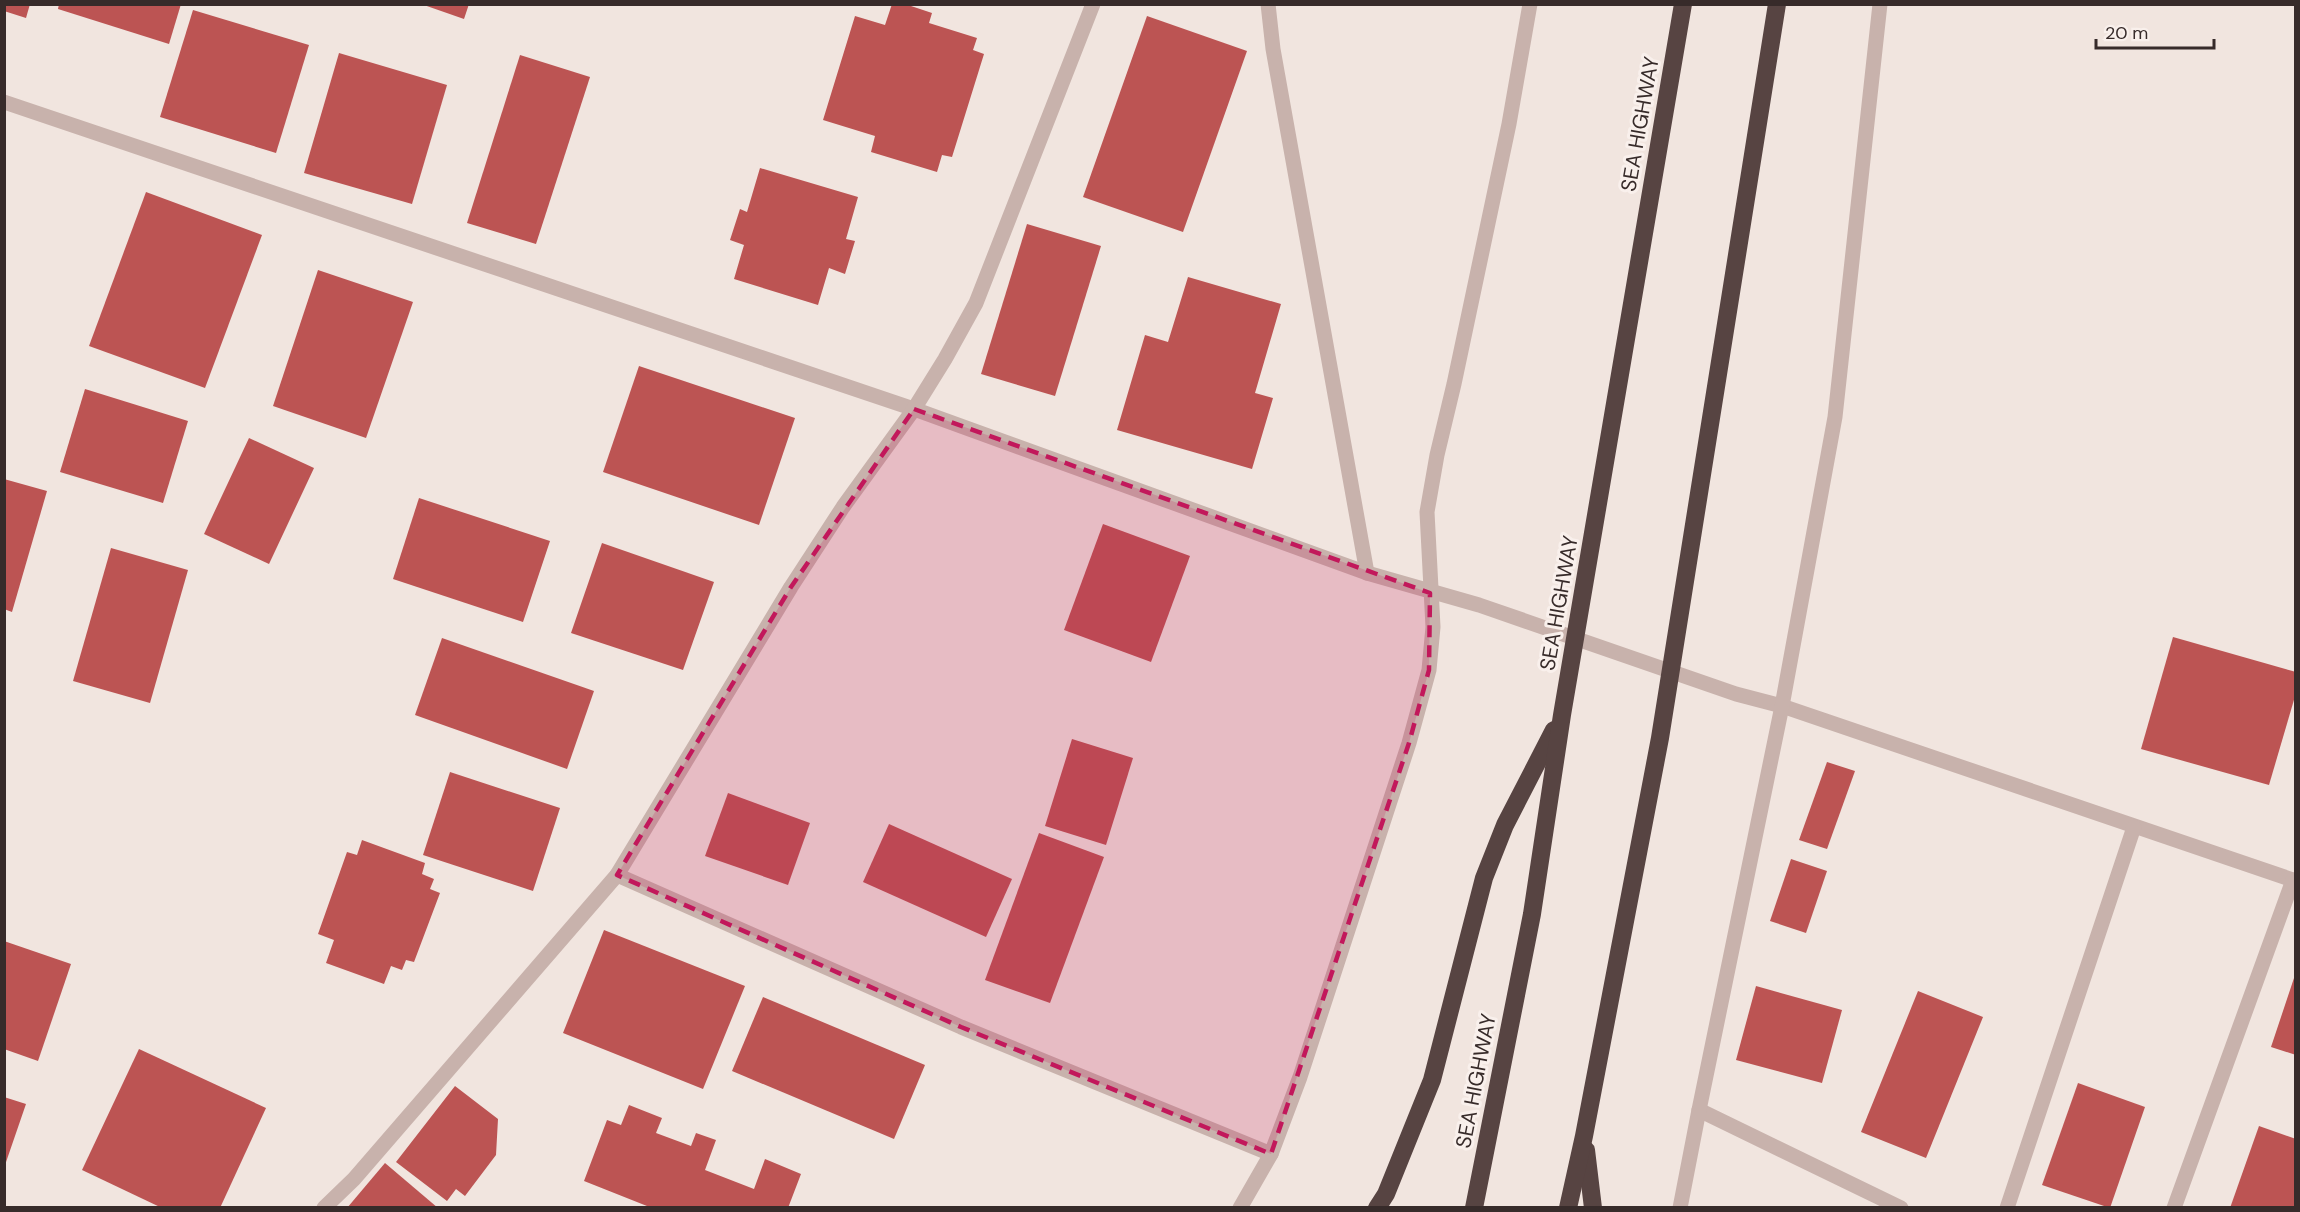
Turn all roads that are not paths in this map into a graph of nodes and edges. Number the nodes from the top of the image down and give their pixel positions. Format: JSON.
{"nodes":[{"id":1,"x":1093,"y":4,"type":"edge"},
{"id":2,"x":1268,"y":4,"type":"edge"},
{"id":3,"x":1530,"y":4,"type":"edge"},
{"id":4,"x":1683,"y":4,"type":"edge"},
{"id":5,"x":1776,"y":4,"type":"edge"},
{"id":6,"x":1880,"y":4,"type":"edge"},
{"id":7,"x":4,"y":102,"type":"edge"},
{"id":8,"x":914,"y":409,"type":"junction"},
{"id":9,"x":1367,"y":573,"type":"junction"},
{"id":10,"x":1431,"y":592,"type":"junction"},
{"id":11,"x":1782,"y":706,"type":"junction"},
{"id":12,"x":1562,"y":715,"type":"junction"},
{"id":13,"x":2134,"y":827,"type":"junction"},
{"id":14,"x":617,"y":875,"type":"junction"},
{"id":15,"x":2294,"y":881,"type":"edge"},
{"id":16,"x":1699,"y":1110,"type":"junction"},
{"id":17,"x":1584,"y":1136,"type":"junction"},
{"id":18,"x":1271,"y":1154,"type":"junction"},
{"id":19,"x":324,"y":1208,"type":"edge"},
{"id":20,"x":1240,"y":1208,"type":"edge"},
{"id":21,"x":1377,"y":1208,"type":"edge"},
{"id":22,"x":1474,"y":1208,"type":"edge"},
{"id":23,"x":1568,"y":1208,"type":"edge"},
{"id":24,"x":1593,"y":1208,"type":"edge"},
{"id":25,"x":1680,"y":1208,"type":"edge"},
{"id":26,"x":1901,"y":1208,"type":"edge"},
{"id":27,"x":2007,"y":1208,"type":"edge"},
{"id":28,"x":2174,"y":1208,"type":"edge"}],
"edges":[{"from":1,"to":8,"type":"street"},
{"from":2,"to":9,"type":"street"},
{"from":3,"to":10,"type":"street"},
{"from":4,"to":12,"type":"highway","name":"SEA HIGHWAY"},
{"from":5,"to":17,"type":"highway"},
{"from":6,"to":11,"type":"street"},
{"from":7,"to":8,"type":"street"},
{"from":8,"to":9,"type":"street"},
{"from":8,"to":14,"type":"street"},
{"from":9,"to":10,"type":"street"},
{"from":10,"to":11,"type":"street"},
{"from":10,"to":18,"type":"street"},
{"from":11,"to":13,"type":"street"},
{"from":11,"to":16,"type":"street"},
{"from":12,"to":21,"type":"highway"},
{"from":12,"to":22,"type":"highway","name":"SEA HIGHWAY"},
{"from":13,"to":15,"type":"street"},
{"from":13,"to":27,"type":"street"},
{"from":14,"to":18,"type":"street"},
{"from":14,"to":19,"type":"street"},
{"from":15,"to":28,"type":"street"},
{"from":16,"to":25,"type":"street"},
{"from":16,"to":26,"type":"street"},
{"from":17,"to":23,"type":"highway"},
{"from":17,"to":24,"type":"highway"},
{"from":18,"to":20,"type":"street"}]}
